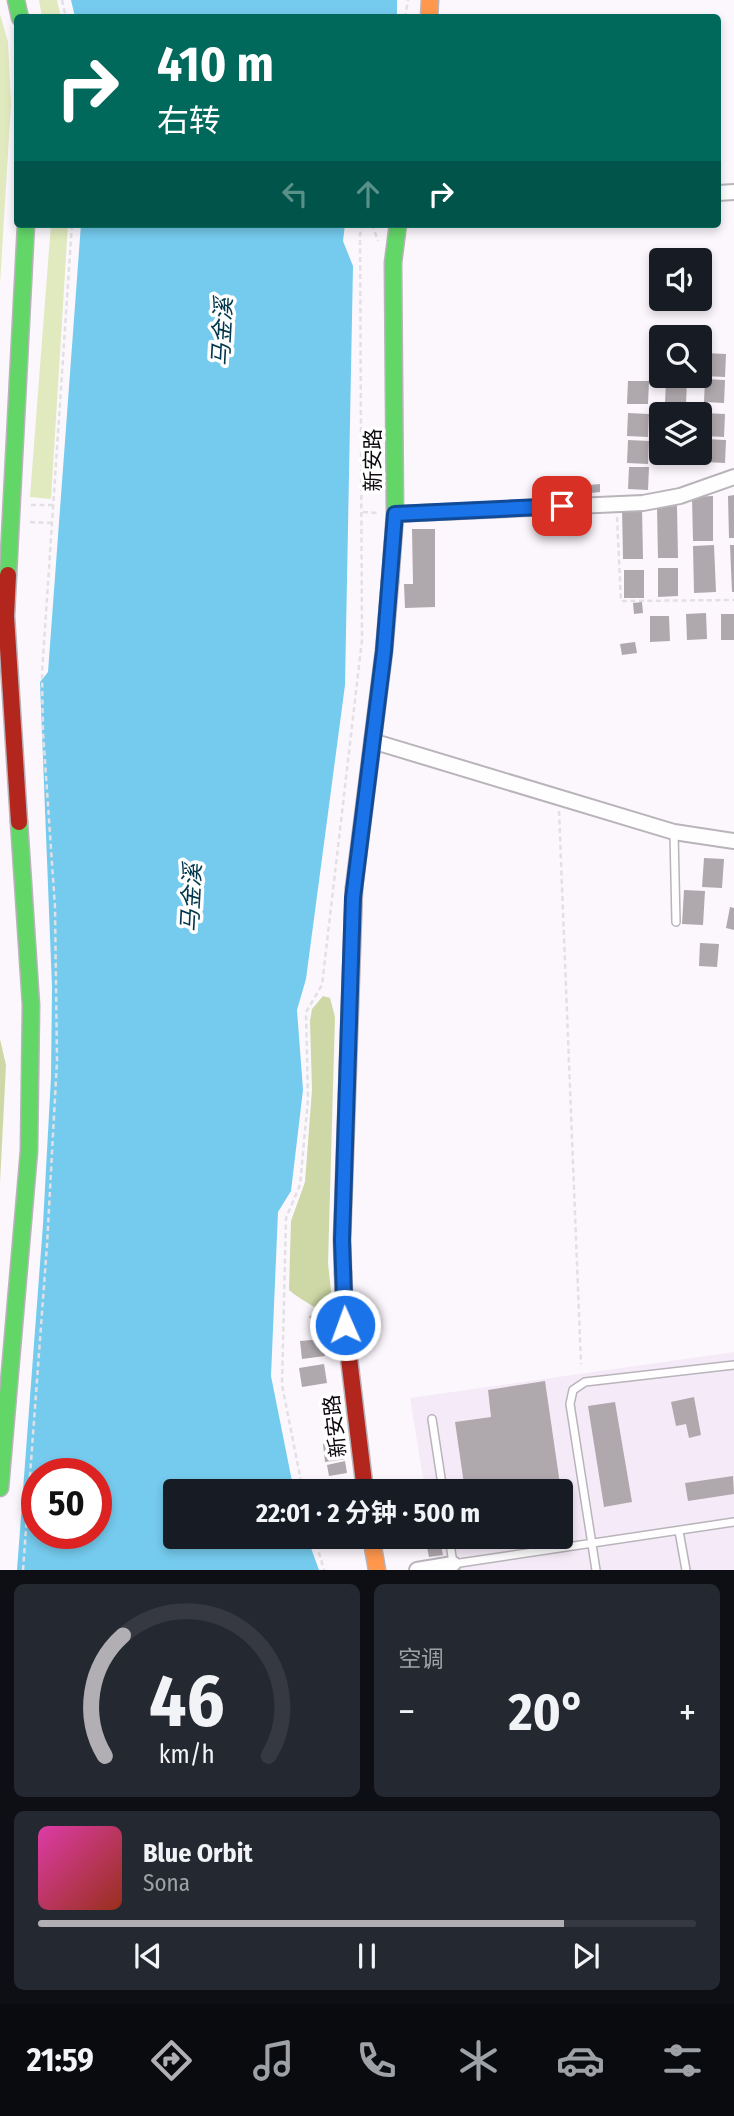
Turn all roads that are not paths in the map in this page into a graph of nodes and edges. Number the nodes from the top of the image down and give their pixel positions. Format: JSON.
{"nodes":[{"id":1,"x":26,"y":228,"type":"edge"},
{"id":2,"x":397,"y":228,"type":"edge"},
{"id":3,"x":734,"y":477,"type":"edge"},
{"id":4,"x":6,"y":494,"type":"edge"},
{"id":5,"x":395,"y":514,"type":"junction"},
{"id":6,"x":4,"y":575,"type":"edge"},
{"id":7,"x":3,"y":608,"type":"edge"},
{"id":8,"x":372,"y":741,"type":"junction"},
{"id":9,"x":674,"y":832,"type":"junction"},
{"id":10,"x":734,"y":841,"type":"edge"},
{"id":11,"x":676,"y":922,"type":"dead end"},
{"id":12,"x":734,"y":1365,"type":"edge"},
{"id":13,"x":432,"y":1419,"type":"dead end"},
{"id":14,"x":364,"y":1479,"type":"edge"},
{"id":15,"x":441,"y":1479,"type":"edge"},
{"id":16,"x":0,"y":1488,"type":"edge"},
{"id":17,"x":734,"y":1522,"type":"edge"},
{"id":18,"x":679,"y":1531,"type":"junction"},
{"id":19,"x":591,"y":1544,"type":"junction"},
{"id":20,"x":373,"y":1549,"type":"edge"},
{"id":21,"x":451,"y":1549,"type":"edge"},
{"id":22,"x":454,"y":1567,"type":"edge"},
{"id":23,"x":377,"y":1570,"type":"edge"},
{"id":24,"x":417,"y":1570,"type":"edge"},
{"id":25,"x":596,"y":1570,"type":"edge"},
{"id":26,"x":686,"y":1570,"type":"edge"}],
"edges":[{"from":1,"to":4,"type":"main road"},
{"from":2,"to":5,"type":"main road","name":"新安路"},
{"from":3,"to":5,"type":"street"},
{"from":4,"to":6,"type":"main road"},
{"from":5,"to":8,"type":"main road","name":"新安路"},
{"from":6,"to":7,"type":"main road"},
{"from":7,"to":16,"type":"main road"},
{"from":8,"to":9,"type":"street"},
{"from":8,"to":14,"type":"main road","name":"新安路"},
{"from":9,"to":10,"type":"street"},
{"from":9,"to":11,"type":"lane"},
{"from":12,"to":19,"type":"lane"},
{"from":13,"to":15,"type":"lane"},
{"from":17,"to":18,"type":"lane"},
{"from":18,"to":19,"type":"lane"},
{"from":18,"to":26,"type":"lane"},
{"from":19,"to":22,"type":"lane"},
{"from":19,"to":25,"type":"lane"},
{"from":20,"to":23,"type":"main road"},
{"from":21,"to":22,"type":"lane"},
{"from":22,"to":24,"type":"street"}]}
